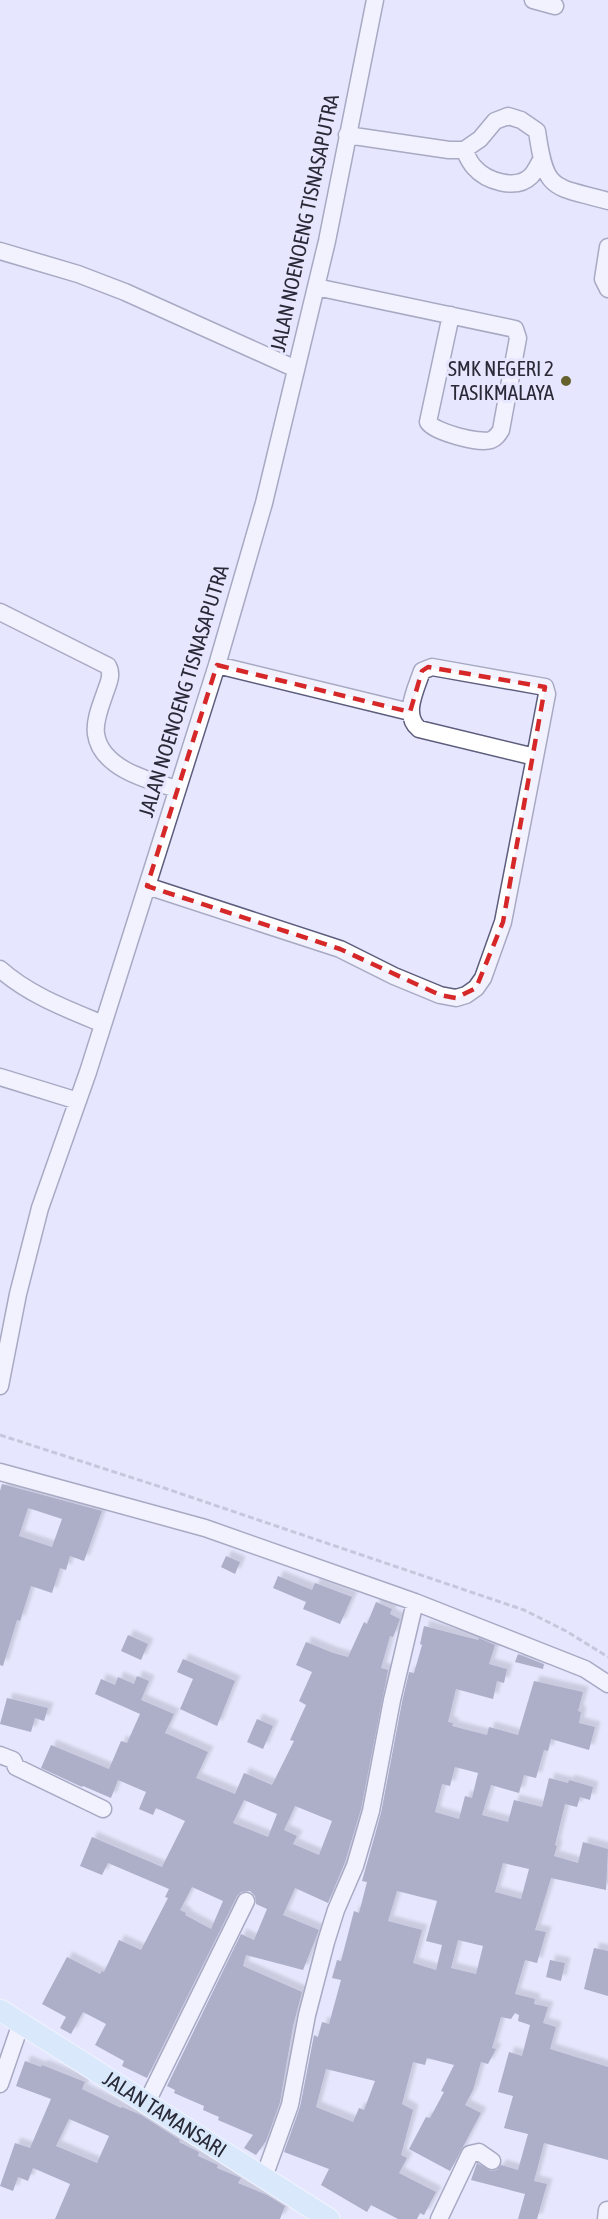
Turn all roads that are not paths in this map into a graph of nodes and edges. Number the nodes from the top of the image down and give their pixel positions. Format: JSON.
{"nodes":[{"id":1,"x":375,"y":0,"type":"edge"},
{"id":2,"x":533,"y":0,"type":"edge"},
{"id":3,"x":555,"y":6,"type":"dead end"},
{"id":4,"x":347,"y":135,"type":"junction"},
{"id":5,"x":464,"y":150,"type":"junction"},
{"id":6,"x":541,"y":160,"type":"junction"},
{"id":7,"x":608,"y":201,"type":"edge"},
{"id":8,"x":608,"y":247,"type":"edge"},
{"id":9,"x":0,"y":251,"type":"edge"},
{"id":10,"x":316,"y":287,"type":"junction"},
{"id":11,"x":608,"y":290,"type":"edge"},
{"id":12,"x":451,"y":315,"type":"junction"},
{"id":13,"x":296,"y":369,"type":"junction"},
{"id":14,"x":0,"y":612,"type":"edge"},
{"id":15,"x":217,"y":665,"type":"junction"},
{"id":16,"x":410,"y":712,"type":"junction"},
{"id":17,"x":535,"y":757,"type":"junction"},
{"id":18,"x":177,"y":789,"type":"junction"},
{"id":19,"x":147,"y":886,"type":"junction"},
{"id":20,"x":0,"y":969,"type":"edge"},
{"id":21,"x":103,"y":1024,"type":"junction"},
{"id":22,"x":0,"y":1077,"type":"edge"},
{"id":23,"x":78,"y":1101,"type":"junction"},
{"id":24,"x":0,"y":1386,"type":"edge"},
{"id":25,"x":0,"y":1472,"type":"edge"},
{"id":26,"x":415,"y":1602,"type":"junction"},
{"id":27,"x":608,"y":1684,"type":"edge"},
{"id":28,"x":0,"y":1755,"type":"edge"},
{"id":29,"x":103,"y":1809,"type":"dead end"},
{"id":30,"x":246,"y":1901,"type":"dead end"},
{"id":31,"x":0,"y":2010,"type":"edge"},
{"id":32,"x":21,"y":2023,"type":"junction"},
{"id":33,"x":0,"y":2084,"type":"edge"},
{"id":34,"x":147,"y":2102,"type":"junction"},
{"id":35,"x":492,"y":2160,"type":"dead end"},
{"id":36,"x":264,"y":2177,"type":"junction"},
{"id":37,"x":608,"y":2210,"type":"edge"},
{"id":38,"x":329,"y":2219,"type":"edge"},
{"id":39,"x":439,"y":2219,"type":"edge"},
{"id":40,"x":606,"y":2219,"type":"edge"}],
"edges":[{"from":1,"to":4,"type":"street","name":"JALAN NOENOENG TISNASAPUTRA"},
{"from":2,"to":3,"type":"street"},
{"from":4,"to":5,"type":"street"},
{"from":4,"to":10,"type":"street","name":"JALAN NOENOENG TISNASAPUTRA"},
{"from":5,"to":6,"type":"street"},
{"from":5,"to":6,"type":"street"},
{"from":6,"to":7,"type":"street"},
{"from":8,"to":11,"type":"street"},
{"from":9,"to":13,"type":"street"},
{"from":10,"to":12,"type":"street"},
{"from":10,"to":13,"type":"street","name":"JALAN NOENOENG TISNASAPUTRA"},
{"from":12,"to":12,"type":"street"},
{"from":13,"to":15,"type":"street","name":"JALAN NOENOENG TISNASAPUTRA"},
{"from":14,"to":18,"type":"street"},
{"from":15,"to":16,"type":"street"},
{"from":15,"to":18,"type":"street","name":"JALAN NOENOENG TISNASAPUTRA"},
{"from":16,"to":17,"type":"street"},
{"from":16,"to":17,"type":"street"},
{"from":17,"to":19,"type":"street"},
{"from":18,"to":19,"type":"street","name":"JALAN NOENOENG TISNASAPUTRA"},
{"from":19,"to":21,"type":"street","name":"JALAN NOENOENG TISNASAPUTRA"},
{"from":20,"to":21,"type":"street"},
{"from":21,"to":23,"type":"street","name":"JALAN NOENOENG TISNASAPUTRA"},
{"from":22,"to":23,"type":"street"},
{"from":23,"to":24,"type":"street","name":"JALAN NOENOENG TISNASAPUTRA"},
{"from":25,"to":26,"type":"street"},
{"from":26,"to":27,"type":"street"},
{"from":26,"to":36,"type":"street"},
{"from":28,"to":29,"type":"street"},
{"from":30,"to":34,"type":"street"},
{"from":31,"to":32,"type":"main road","name":"JALAN TAMANSARI"},
{"from":32,"to":33,"type":"street"},
{"from":32,"to":34,"type":"main road","name":"JALAN TAMANSARI"},
{"from":34,"to":36,"type":"main road","name":"JALAN TAMANSARI"},
{"from":35,"to":39,"type":"street"},
{"from":36,"to":38,"type":"main road","name":"JALAN TAMANSARI"},
{"from":37,"to":40,"type":"street"}]}
